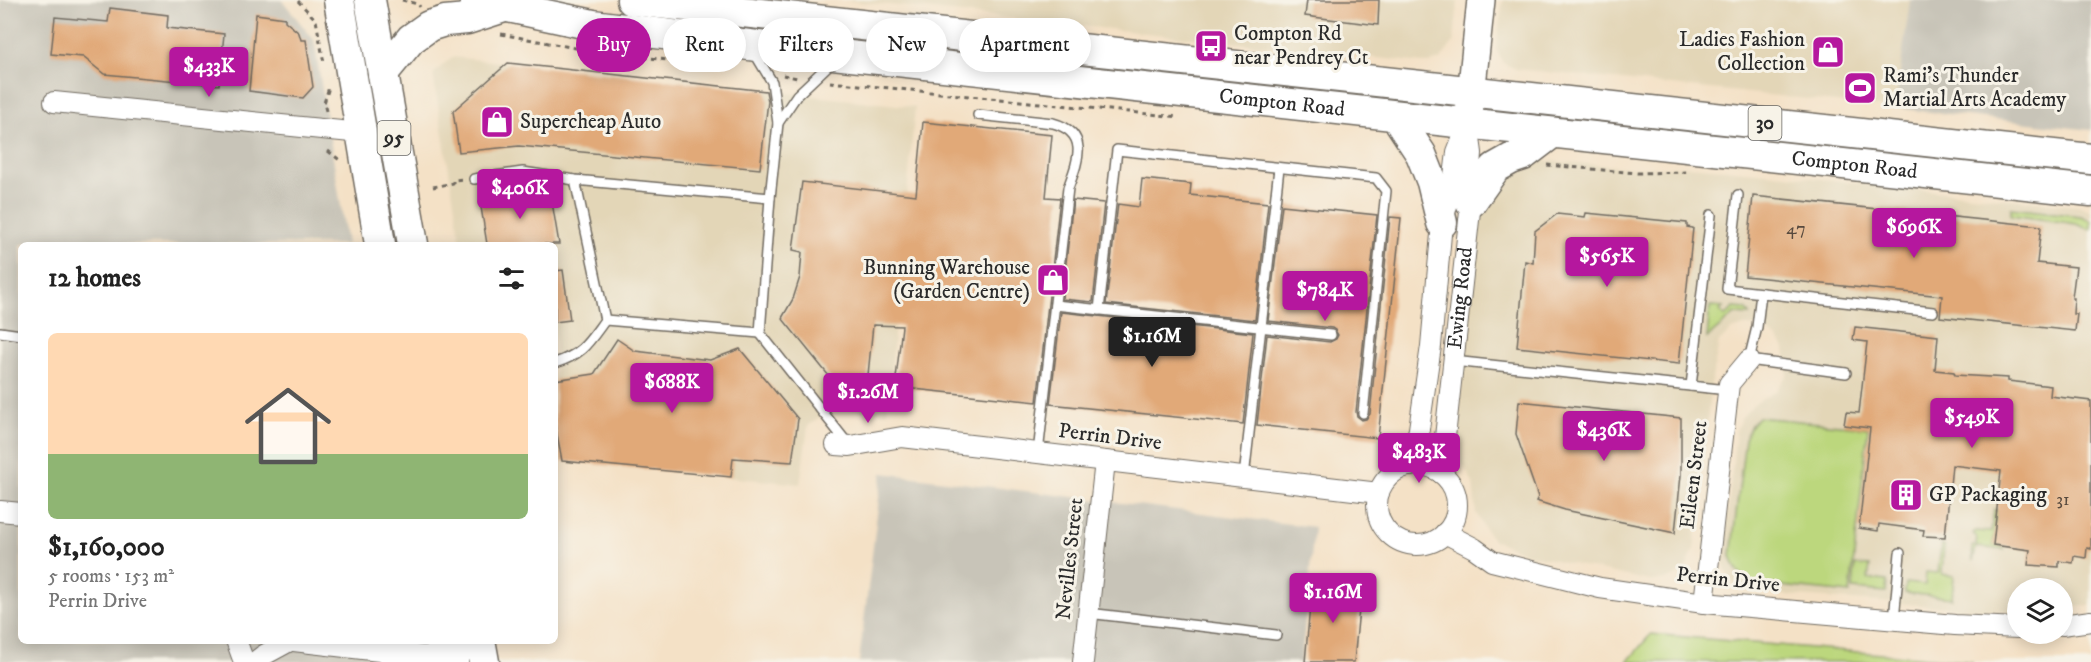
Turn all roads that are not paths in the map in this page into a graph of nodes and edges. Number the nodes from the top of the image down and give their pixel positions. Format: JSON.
{"nodes":[{"id":1,"x":318,"y":0,"type":"edge"},
{"id":2,"x":339,"y":0,"type":"edge"},
{"id":3,"x":370,"y":0,"type":"edge"},
{"id":4,"x":475,"y":0,"type":"edge"},
{"id":5,"x":632,"y":0,"type":"edge"},
{"id":6,"x":1481,"y":0,"type":"edge"},
{"id":7,"x":504,"y":7,"type":"junction"},
{"id":8,"x":801,"y":9,"type":"edge"},
{"id":9,"x":344,"y":33,"type":"junction"},
{"id":10,"x":749,"y":45,"type":"junction"},
{"id":11,"x":758,"y":49,"type":"edge"},
{"id":12,"x":854,"y":57,"type":"edge"},
{"id":13,"x":821,"y":72,"type":"edge"},
{"id":14,"x":383,"y":73,"type":"junction"},
{"id":15,"x":1471,"y":92,"type":"junction"},
{"id":16,"x":54,"y":102,"type":"dead end"},
{"id":17,"x":978,"y":115,"type":"dead end"},
{"id":18,"x":1396,"y":116,"type":"junction"},
{"id":19,"x":778,"y":123,"type":"junction"},
{"id":20,"x":1468,"y":124,"type":"junction"},
{"id":21,"x":361,"y":133,"type":"junction"},
{"id":22,"x":1552,"y":133,"type":"junction"},
{"id":23,"x":2091,"y":159,"type":"edge"},
{"id":24,"x":1279,"y":168,"type":"junction"},
{"id":25,"x":474,"y":179,"type":"road end"},
{"id":26,"x":576,"y":180,"type":"junction"},
{"id":27,"x":2091,"y":191,"type":"edge"},
{"id":28,"x":1738,"y":195,"type":"dead end"},
{"id":29,"x":770,"y":198,"type":"junction"},
{"id":30,"x":1471,"y":202,"type":"junction"},
{"id":31,"x":1711,"y":215,"type":"dead end"},
{"id":32,"x":1442,"y":223,"type":"junction"},
{"id":33,"x":380,"y":242,"type":"edge"},
{"id":34,"x":413,"y":242,"type":"edge"},
{"id":35,"x":1761,"y":293,"type":"junction"},
{"id":36,"x":1055,"y":306,"type":"junction"},
{"id":37,"x":1099,"y":310,"type":"junction"},
{"id":38,"x":1933,"y":312,"type":"dead end"},
{"id":39,"x":605,"y":320,"type":"junction"},
{"id":40,"x":1261,"y":327,"type":"junction"},
{"id":41,"x":0,"y":332,"type":"edge"},
{"id":42,"x":760,"y":333,"type":"junction"},
{"id":43,"x":18,"y":334,"type":"edge"},
{"id":44,"x":1331,"y":335,"type":"dead end"},
{"id":45,"x":1749,"y":360,"type":"junction"},
{"id":46,"x":1453,"y":361,"type":"junction"},
{"id":47,"x":558,"y":362,"type":"edge"},
{"id":48,"x":1846,"y":372,"type":"dead end"},
{"id":49,"x":1691,"y":386,"type":"junction"},
{"id":50,"x":1728,"y":390,"type":"junction"},
{"id":51,"x":1363,"y":413,"type":"dead end"},
{"id":52,"x":843,"y":446,"type":"joint"},
{"id":53,"x":1038,"y":453,"type":"junction"},
{"id":54,"x":1105,"y":461,"type":"junction"},
{"id":55,"x":1410,"y":466,"type":"junction"},
{"id":56,"x":1441,"y":473,"type":"junction"},
{"id":57,"x":1244,"y":477,"type":"junction"},
{"id":58,"x":1379,"y":493,"type":"junction"},
{"id":59,"x":0,"y":511,"type":"edge"},
{"id":60,"x":18,"y":513,"type":"edge"},
{"id":61,"x":1445,"y":533,"type":"junction"},
{"id":62,"x":1900,"y":553,"type":"dead end"},
{"id":63,"x":1704,"y":603,"type":"junction"},
{"id":64,"x":1088,"y":613,"type":"junction"},
{"id":65,"x":1894,"y":620,"type":"junction"},
{"id":66,"x":2091,"y":621,"type":"edge"},
{"id":67,"x":2073,"y":623,"type":"edge"},
{"id":68,"x":2007,"y":627,"type":"edge"},
{"id":69,"x":1276,"y":634,"type":"dead end"},
{"id":70,"x":237,"y":644,"type":"edge"},
{"id":71,"x":281,"y":644,"type":"edge"},
{"id":72,"x":313,"y":644,"type":"edge"},
{"id":73,"x":481,"y":650,"type":"edge"},
{"id":74,"x":451,"y":652,"type":"edge"},
{"id":75,"x":244,"y":662,"type":"edge"},
{"id":76,"x":255,"y":662,"type":"edge"},
{"id":77,"x":1083,"y":662,"type":"edge"}],
"edges":[{"from":1,"to":9,"type":"main road"},
{"from":2,"to":9,"type":"main road","number":"95"},
{"from":3,"to":14,"type":"main road","number":"95"},
{"from":4,"to":7,"type":"main road","name":"Compton Road","number":"30"},
{"from":5,"to":8,"type":"main road","name":"Compton Road","number":"30"},
{"from":6,"to":15,"type":"main road","name":"Ewing Road"},
{"from":7,"to":10,"type":"main road","name":"Compton Road","number":"30"},
{"from":7,"to":14,"type":"main road"},
{"from":8,"to":15,"type":"main road","name":"Compton Road","number":"30"},
{"from":9,"to":21,"type":"main road","number":"95"},
{"from":10,"to":11,"type":"main road","name":"Compton Road","number":"30"},
{"from":10,"to":19,"type":"lane"},
{"from":12,"to":18,"type":"main road","name":"Compton Road","number":"30"},
{"from":13,"to":19,"type":"lane"},
{"from":14,"to":34,"type":"main road","number":"95"},
{"from":15,"to":20,"type":"main road","name":"Ewing Road"},
{"from":15,"to":23,"type":"main road","name":"Compton Road","number":"30"},
{"from":16,"to":21,"type":"street"},
{"from":17,"to":36,"type":"lane"},
{"from":18,"to":20,"type":"main road","name":"Compton Road","number":"30"},
{"from":18,"to":32,"type":"main road"},
{"from":19,"to":29,"type":"lane"},
{"from":20,"to":22,"type":"main road","name":"Compton Road","number":"30"},
{"from":20,"to":30,"type":"street","name":"Ewing Road"},
{"from":20,"to":32,"type":"street","name":"Ewing Road"},
{"from":21,"to":33,"type":"main road","number":"95"},
{"from":22,"to":27,"type":"main road","name":"Compton Road","number":"30"},
{"from":22,"to":30,"type":"main road"},
{"from":24,"to":37,"type":"lane"},
{"from":24,"to":40,"type":"lane"},
{"from":24,"to":51,"type":"lane"},
{"from":25,"to":26,"type":"lane"},
{"from":26,"to":29,"type":"lane"},
{"from":26,"to":39,"type":"lane"},
{"from":28,"to":35,"type":"lane"},
{"from":29,"to":42,"type":"lane"},
{"from":30,"to":46,"type":"street","name":"Ewing Road"},
{"from":31,"to":49,"type":"lane"},
{"from":32,"to":55,"type":"street","name":"Ewing Road"},
{"from":35,"to":38,"type":"lane"},
{"from":35,"to":45,"type":"lane"},
{"from":36,"to":37,"type":"lane"},
{"from":36,"to":53,"type":"lane"},
{"from":37,"to":40,"type":"lane"},
{"from":39,"to":42,"type":"lane"},
{"from":39,"to":47,"type":"lane"},
{"from":40,"to":44,"type":"lane"},
{"from":40,"to":57,"type":"lane"},
{"from":41,"to":43,"type":"lane"},
{"from":42,"to":52,"type":"lane"},
{"from":45,"to":48,"type":"lane"},
{"from":45,"to":50,"type":"street","name":"Eileen Street"},
{"from":46,"to":49,"type":"lane"},
{"from":46,"to":56,"type":"street","name":"Ewing Road"},
{"from":49,"to":50,"type":"lane"},
{"from":50,"to":63,"type":"street","name":"Eileen Street"},
{"from":52,"to":53,"type":"street","name":"Perrin Drive"},
{"from":53,"to":54,"type":"street","name":"Perrin Drive"},
{"from":54,"to":57,"type":"street","name":"Perrin Drive"},
{"from":54,"to":64,"type":"street","name":"Nevilles Street"},
{"from":55,"to":56,"type":"street"},
{"from":55,"to":58,"type":"street"},
{"from":56,"to":61,"type":"street"},
{"from":57,"to":58,"type":"street","name":"Perrin Drive"},
{"from":58,"to":61,"type":"street"},
{"from":59,"to":60,"type":"street"},
{"from":61,"to":63,"type":"street","name":"Perrin Drive"},
{"from":62,"to":65,"type":"lane"},
{"from":63,"to":65,"type":"street","name":"Perrin Drive"},
{"from":64,"to":69,"type":"lane"},
{"from":64,"to":77,"type":"street","name":"Nevilles Street"},
{"from":65,"to":68,"type":"street","name":"Perrin Drive"},
{"from":66,"to":67,"type":"street"},
{"from":70,"to":75,"type":"street"},
{"from":71,"to":76,"type":"street"},
{"from":72,"to":74,"type":"street"},
{"from":73,"to":74,"type":"street"}]}
